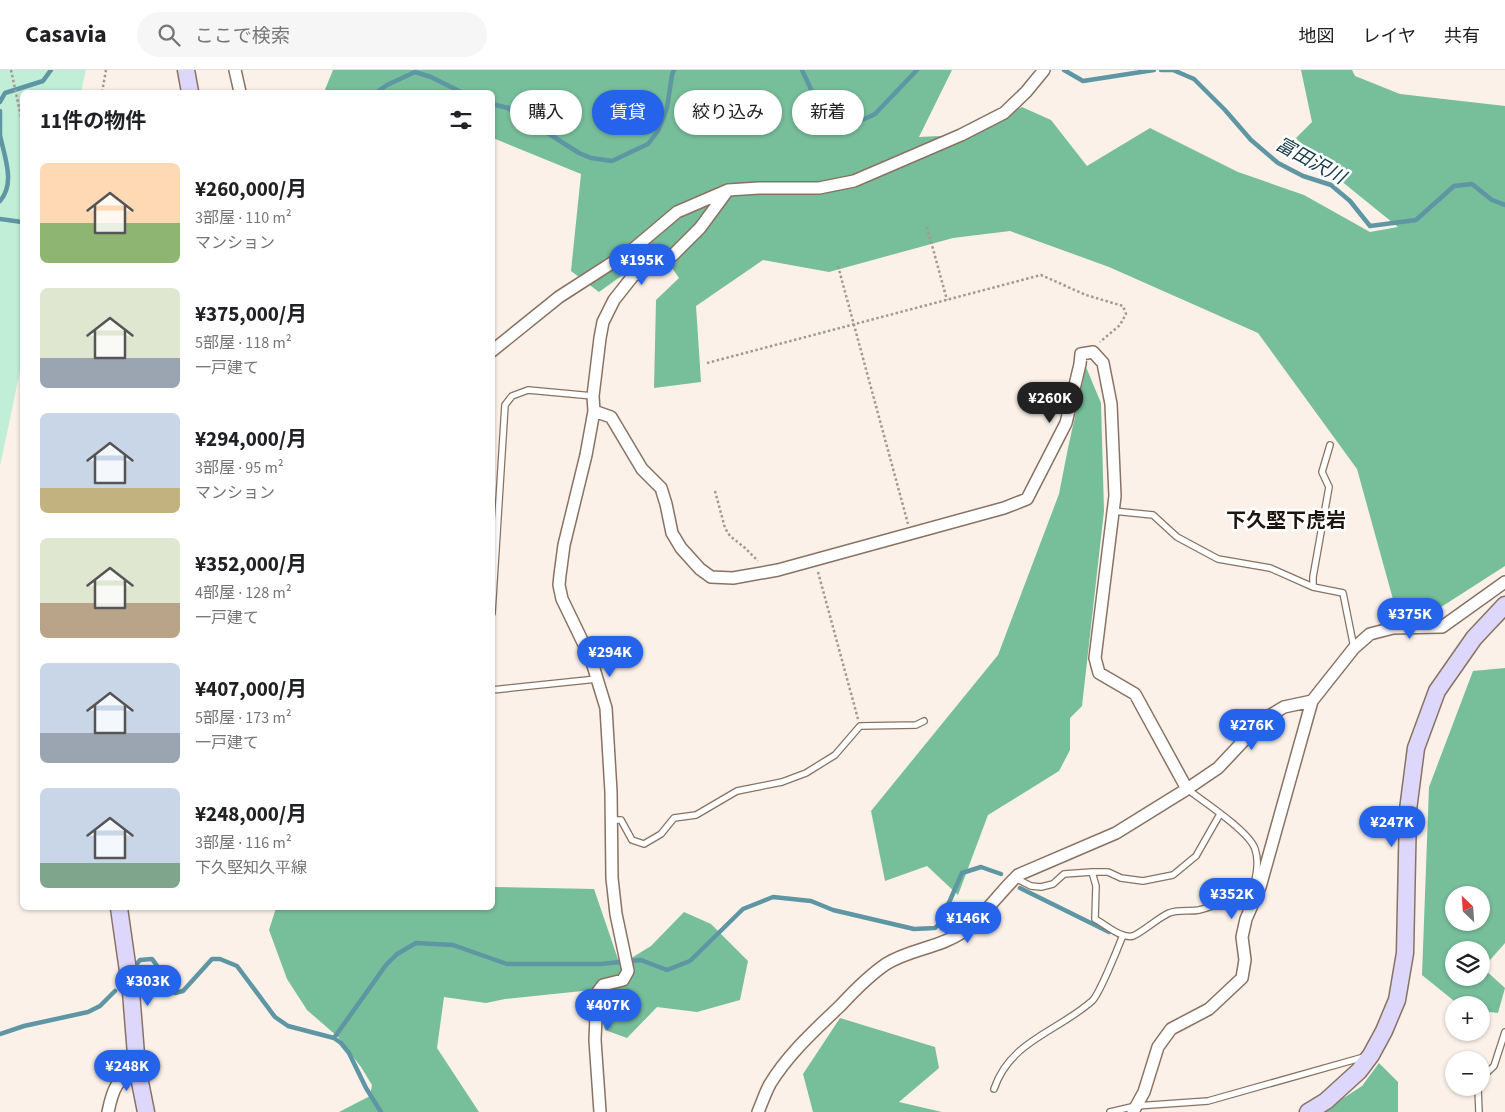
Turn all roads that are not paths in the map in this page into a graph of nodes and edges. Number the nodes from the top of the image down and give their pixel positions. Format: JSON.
{"nodes":[{"id":1,"x":186,"y":70,"type":"edge"},
{"id":2,"x":235,"y":70,"type":"edge"},
{"id":3,"x":1044,"y":71,"type":"edge"},
{"id":4,"x":190,"y":90,"type":"edge"},
{"id":5,"x":240,"y":90,"type":"edge"},
{"id":6,"x":728,"y":190,"type":"junction"},
{"id":7,"x":495,"y":349,"type":"edge"},
{"id":8,"x":593,"y":396,"type":"junction"},
{"id":9,"x":594,"y":411,"type":"junction"},
{"id":10,"x":1330,"y":446,"type":"dead end"},
{"id":11,"x":1113,"y":511,"type":"junction"},
{"id":12,"x":495,"y":565,"type":"edge"},
{"id":13,"x":1505,"y":582,"type":"edge"},
{"id":14,"x":1314,"y":587,"type":"junction"},
{"id":15,"x":1505,"y":605,"type":"edge"},
{"id":16,"x":1354,"y":648,"type":"junction"},
{"id":17,"x":597,"y":679,"type":"junction"},
{"id":18,"x":495,"y":690,"type":"edge"},
{"id":19,"x":1312,"y":701,"type":"junction"},
{"id":20,"x":924,"y":721,"type":"dead end"},
{"id":21,"x":1187,"y":789,"type":"junction"},
{"id":22,"x":1220,"y":814,"type":"junction"},
{"id":23,"x":612,"y":820,"type":"junction"},
{"id":24,"x":1092,"y":872,"type":"junction"},
{"id":25,"x":1015,"y":878,"type":"junction"},
{"id":26,"x":1258,"y":882,"type":"junction"},
{"id":27,"x":119,"y":910,"type":"edge"},
{"id":28,"x":1123,"y":935,"type":"junction"},
{"id":29,"x":1505,"y":1032,"type":"edge"},
{"id":30,"x":1371,"y":1055,"type":"junction"},
{"id":31,"x":137,"y":1067,"type":"junction"},
{"id":32,"x":1490,"y":1070,"type":"edge"},
{"id":33,"x":994,"y":1089,"type":"dead end"},
{"id":34,"x":1478,"y":1096,"type":"edge"},
{"id":35,"x":1134,"y":1109,"type":"edge"},
{"id":36,"x":108,"y":1112,"type":"edge"},
{"id":37,"x":146,"y":1112,"type":"edge"},
{"id":38,"x":600,"y":1112,"type":"edge"},
{"id":39,"x":758,"y":1112,"type":"edge"},
{"id":40,"x":1110,"y":1112,"type":"edge"},
{"id":41,"x":1308,"y":1112,"type":"edge"},
{"id":42,"x":1479,"y":1112,"type":"edge"}],
"edges":[{"from":1,"to":4,"type":"street"},
{"from":2,"to":5,"type":"street"},
{"from":3,"to":6,"type":"street"},
{"from":6,"to":7,"type":"street"},
{"from":6,"to":8,"type":"street"},
{"from":8,"to":9,"type":"street"},
{"from":8,"to":12,"type":"lane"},
{"from":9,"to":11,"type":"street"},
{"from":9,"to":17,"type":"street"},
{"from":10,"to":14,"type":"lane"},
{"from":11,"to":14,"type":"lane"},
{"from":11,"to":21,"type":"street"},
{"from":13,"to":16,"type":"street"},
{"from":14,"to":16,"type":"lane"},
{"from":15,"to":30,"type":"street"},
{"from":16,"to":19,"type":"street"},
{"from":17,"to":18,"type":"lane"},
{"from":17,"to":23,"type":"street"},
{"from":19,"to":21,"type":"street"},
{"from":19,"to":26,"type":"street"},
{"from":20,"to":23,"type":"lane"},
{"from":21,"to":22,"type":"lane"},
{"from":21,"to":25,"type":"street"},
{"from":22,"to":24,"type":"lane"},
{"from":22,"to":26,"type":"lane"},
{"from":23,"to":38,"type":"street"},
{"from":24,"to":25,"type":"lane"},
{"from":24,"to":28,"type":"lane"},
{"from":25,"to":39,"type":"street"},
{"from":26,"to":28,"type":"lane"},
{"from":26,"to":35,"type":"street"},
{"from":27,"to":31,"type":"street"},
{"from":28,"to":33,"type":"lane"},
{"from":29,"to":32,"type":"lane"},
{"from":30,"to":35,"type":"lane"},
{"from":30,"to":41,"type":"street"},
{"from":31,"to":36,"type":"street"},
{"from":31,"to":37,"type":"street"},
{"from":34,"to":42,"type":"lane"},
{"from":35,"to":40,"type":"lane"}]}
